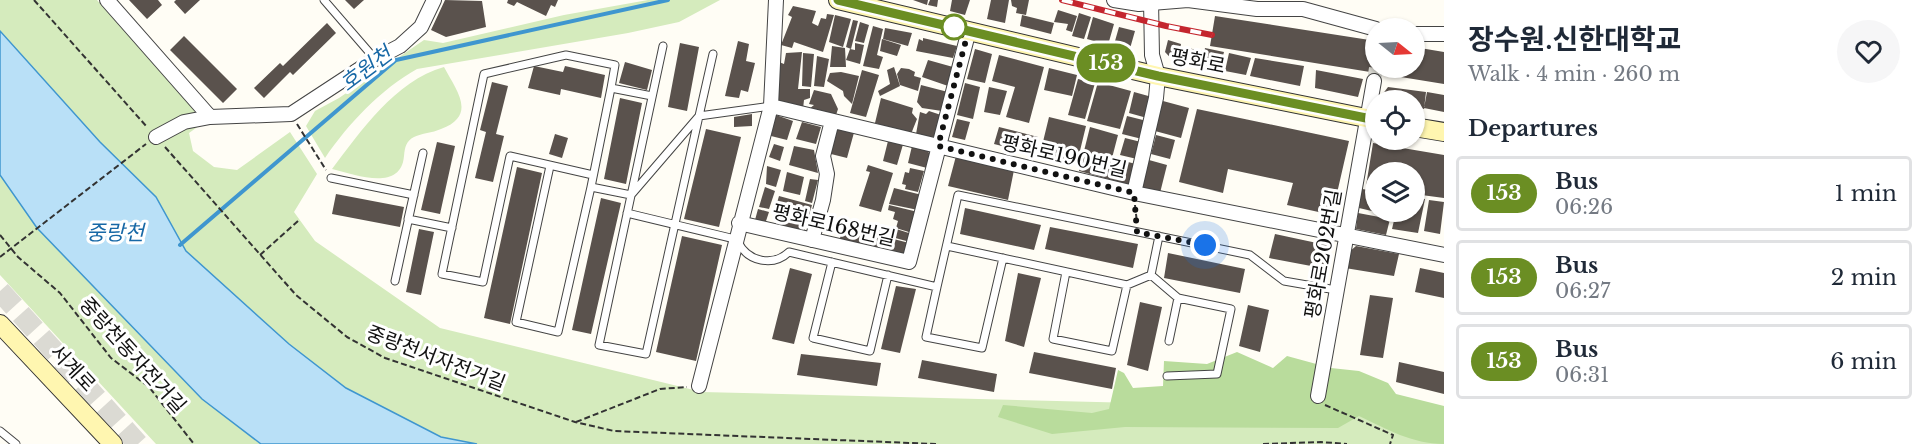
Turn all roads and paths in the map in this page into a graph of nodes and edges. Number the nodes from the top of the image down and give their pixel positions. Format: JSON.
{"nodes":[{"id":1,"x":34,"y":0,"type":"edge"},
{"id":2,"x":107,"y":0,"type":"edge"},
{"id":3,"x":324,"y":0,"type":"edge"},
{"id":4,"x":434,"y":0,"type":"edge"},
{"id":5,"x":776,"y":0,"type":"edge"},
{"id":6,"x":838,"y":0,"type":"edge"},
{"id":7,"x":1114,"y":0,"type":"edge"},
{"id":8,"x":1151,"y":2,"type":"edge"},
{"id":9,"x":1365,"y":26,"type":"edge"},
{"id":10,"x":969,"y":30,"type":"junction"},
{"id":11,"x":1425,"y":34,"type":"edge"},
{"id":12,"x":1444,"y":34,"type":"edge"},
{"id":13,"x":663,"y":46,"type":"dead end"},
{"id":14,"x":713,"y":54,"type":"dead end"},
{"id":15,"x":375,"y":58,"type":"junction"},
{"id":16,"x":1158,"y":76,"type":"junction"},
{"id":17,"x":1374,"y":81,"type":"tunnel mouth"},
{"id":18,"x":611,"y":88,"type":"junction"},
{"id":19,"x":1373,"y":90,"type":"edge"},
{"id":20,"x":652,"y":96,"type":"junction"},
{"id":21,"x":771,"y":106,"type":"junction"},
{"id":22,"x":699,"y":116,"type":"junction"},
{"id":23,"x":210,"y":117,"type":"junction"},
{"id":24,"x":1365,"y":118,"type":"edge"},
{"id":25,"x":294,"y":119,"type":"junction"},
{"id":26,"x":832,"y":121,"type":"junction"},
{"id":27,"x":1425,"y":129,"type":"edge"},
{"id":28,"x":1444,"y":132,"type":"edge"},
{"id":29,"x":153,"y":139,"type":"junction"},
{"id":30,"x":938,"y":146,"type":"junction"},
{"id":31,"x":1365,"y":146,"type":"edge"},
{"id":32,"x":550,"y":166,"type":"junction"},
{"id":33,"x":593,"y":175,"type":"junction"},
{"id":34,"x":331,"y":178,"type":"joint"},
{"id":35,"x":591,"y":187,"type":"junction"},
{"id":36,"x":1134,"y":193,"type":"junction"},
{"id":37,"x":414,"y":195,"type":"junction"},
{"id":38,"x":631,"y":195,"type":"junction"},
{"id":39,"x":627,"y":213,"type":"junction"},
{"id":40,"x":298,"y":221,"type":"dead end"},
{"id":41,"x":674,"y":225,"type":"junction"},
{"id":42,"x":452,"y":228,"type":"junction"},
{"id":43,"x":1137,"y":232,"type":"junction"},
{"id":44,"x":736,"y":233,"type":"junction"},
{"id":45,"x":0,"y":235,"type":"edge"},
{"id":46,"x":1160,"y":236,"type":"junction"},
{"id":47,"x":1345,"y":236,"type":"junction"},
{"id":48,"x":812,"y":240,"type":"junction"},
{"id":49,"x":947,"y":246,"type":"junction"},
{"id":50,"x":10,"y":249,"type":"junction"},
{"id":51,"x":260,"y":255,"type":"junction"},
{"id":52,"x":1444,"y":255,"type":"edge"},
{"id":53,"x":0,"y":257,"type":"edge"},
{"id":54,"x":1003,"y":258,"type":"junction"},
{"id":55,"x":832,"y":262,"type":"junction"},
{"id":56,"x":1066,"y":272,"type":"junction"},
{"id":57,"x":888,"y":275,"type":"junction"},
{"id":58,"x":1151,"y":275,"type":"junction"},
{"id":59,"x":395,"y":281,"type":"dead end"},
{"id":60,"x":1127,"y":285,"type":"junction"},
{"id":61,"x":937,"y":286,"type":"junction"},
{"id":62,"x":1336,"y":291,"type":"junction"},
{"id":63,"x":1178,"y":298,"type":"junction"},
{"id":64,"x":0,"y":324,"type":"edge"},
{"id":65,"x":1169,"y":341,"type":"dead end"},
{"id":66,"x":1167,"y":376,"type":"dead end"},
{"id":67,"x":699,"y":386,"type":"joint"},
{"id":68,"x":1318,"y":396,"type":"joint"},
{"id":69,"x":575,"y":422,"type":"junction"},
{"id":70,"x":0,"y":431,"type":"edge"},
{"id":71,"x":756,"y":438,"type":"junction"},
{"id":72,"x":1337,"y":443,"type":"edge"},
{"id":73,"x":16,"y":444,"type":"edge"},
{"id":74,"x":113,"y":444,"type":"edge"},
{"id":75,"x":194,"y":444,"type":"edge"},
{"id":76,"x":756,"y":444,"type":"edge"},
{"id":77,"x":936,"y":444,"type":"edge"},
{"id":78,"x":1263,"y":444,"type":"edge"},
{"id":79,"x":1347,"y":444,"type":"edge"},
{"id":80,"x":1390,"y":444,"type":"edge"}],
"edges":[{"from":1,"to":29,"type":"path","name":"중랑천서자전거길"},
{"from":2,"to":23,"type":"street"},
{"from":3,"to":15,"type":"lane"},
{"from":4,"to":15,"type":"street"},
{"from":5,"to":21,"type":"street","name":"평화로168번길"},
{"from":6,"to":10,"type":"main road","name":"평화로"},
{"from":7,"to":8,"type":"street"},
{"from":8,"to":9,"type":"street"},
{"from":8,"to":16,"type":"street","name":"평화로190번길"},
{"from":10,"to":16,"type":"main road","name":"평화로"},
{"from":10,"to":30,"type":"street","name":"평화로168번길"},
{"from":11,"to":12,"type":"street"},
{"from":13,"to":20,"type":"lane"},
{"from":14,"to":22,"type":"lane"},
{"from":15,"to":25,"type":"street"},
{"from":16,"to":24,"type":"main road","name":"평화로"},
{"from":16,"to":36,"type":"street","name":"평화로190번길"},
{"from":17,"to":19,"type":"street","name":"평화로202번길"},
{"from":18,"to":20,"type":"lane"},
{"from":18,"to":33,"type":"lane"},
{"from":18,"to":42,"type":"lane"},
{"from":20,"to":38,"type":"lane"},
{"from":21,"to":22,"type":"lane"},
{"from":21,"to":26,"type":"street","name":"평화로190번길"},
{"from":21,"to":44,"type":"street","name":"평화로168번길"},
{"from":22,"to":38,"type":"lane"},
{"from":22,"to":41,"type":"lane"},
{"from":23,"to":25,"type":"street"},
{"from":23,"to":29,"type":"street"},
{"from":25,"to":34,"type":"path"},
{"from":26,"to":30,"type":"street","name":"평화로190번길"},
{"from":26,"to":48,"type":"street"},
{"from":27,"to":28,"type":"main road"},
{"from":29,"to":50,"type":"path"},
{"from":29,"to":51,"type":"path","name":"중랑천서자전거길"},
{"from":30,"to":36,"type":"street","name":"평화로190번길"},
{"from":30,"to":48,"type":"street","name":"평화로168번길"},
{"from":31,"to":47,"type":"street","name":"평화로202번길"},
{"from":32,"to":33,"type":"lane"},
{"from":32,"to":35,"type":"lane"},
{"from":32,"to":42,"type":"lane"},
{"from":33,"to":35,"type":"lane"},
{"from":34,"to":37,"type":"lane"},
{"from":35,"to":38,"type":"lane"},
{"from":36,"to":43,"type":"path"},
{"from":36,"to":47,"type":"street"},
{"from":37,"to":42,"type":"lane"},
{"from":37,"to":59,"type":"lane"},
{"from":38,"to":39,"type":"lane"},
{"from":39,"to":41,"type":"lane"},
{"from":39,"to":41,"type":"lane"},
{"from":40,"to":51,"type":"path"},
{"from":41,"to":44,"type":"lane"},
{"from":43,"to":46,"type":"lane"},
{"from":43,"to":49,"type":"lane"},
{"from":44,"to":48,"type":"street","name":"평화로168번길"},
{"from":44,"to":55,"type":"lane"},
{"from":44,"to":67,"type":"street"},
{"from":45,"to":50,"type":"path","name":"중랑천동자전거길"},
{"from":46,"to":58,"type":"lane"},
{"from":46,"to":62,"type":"lane"},
{"from":47,"to":52,"type":"street"},
{"from":47,"to":62,"type":"street","name":"평화로202번길"},
{"from":49,"to":54,"type":"lane"},
{"from":49,"to":61,"type":"lane"},
{"from":50,"to":53,"type":"path"},
{"from":50,"to":75,"type":"path","name":"중랑천동자전거길"},
{"from":51,"to":69,"type":"path","name":"중랑천서자전거길"},
{"from":54,"to":56,"type":"lane"},
{"from":54,"to":61,"type":"lane"},
{"from":55,"to":57,"type":"lane"},
{"from":55,"to":57,"type":"lane"},
{"from":56,"to":60,"type":"lane"},
{"from":56,"to":60,"type":"lane"},
{"from":57,"to":61,"type":"lane"},
{"from":58,"to":60,"type":"lane"},
{"from":58,"to":63,"type":"lane"},
{"from":62,"to":68,"type":"street","name":"평화로202번길"},
{"from":63,"to":65,"type":"lane"},
{"from":63,"to":66,"type":"lane"},
{"from":64,"to":74,"type":"main road","name":"서계로"},
{"from":67,"to":69,"type":"path"},
{"from":68,"to":80,"type":"path"},
{"from":69,"to":71,"type":"path","name":"중랑천서자전거길"},
{"from":70,"to":73,"type":"lane"},
{"from":71,"to":76,"type":"path"},
{"from":71,"to":77,"type":"path","name":"중랑천서자전거길"},
{"from":72,"to":78,"type":"path"},
{"from":72,"to":79,"type":"path"}]}
